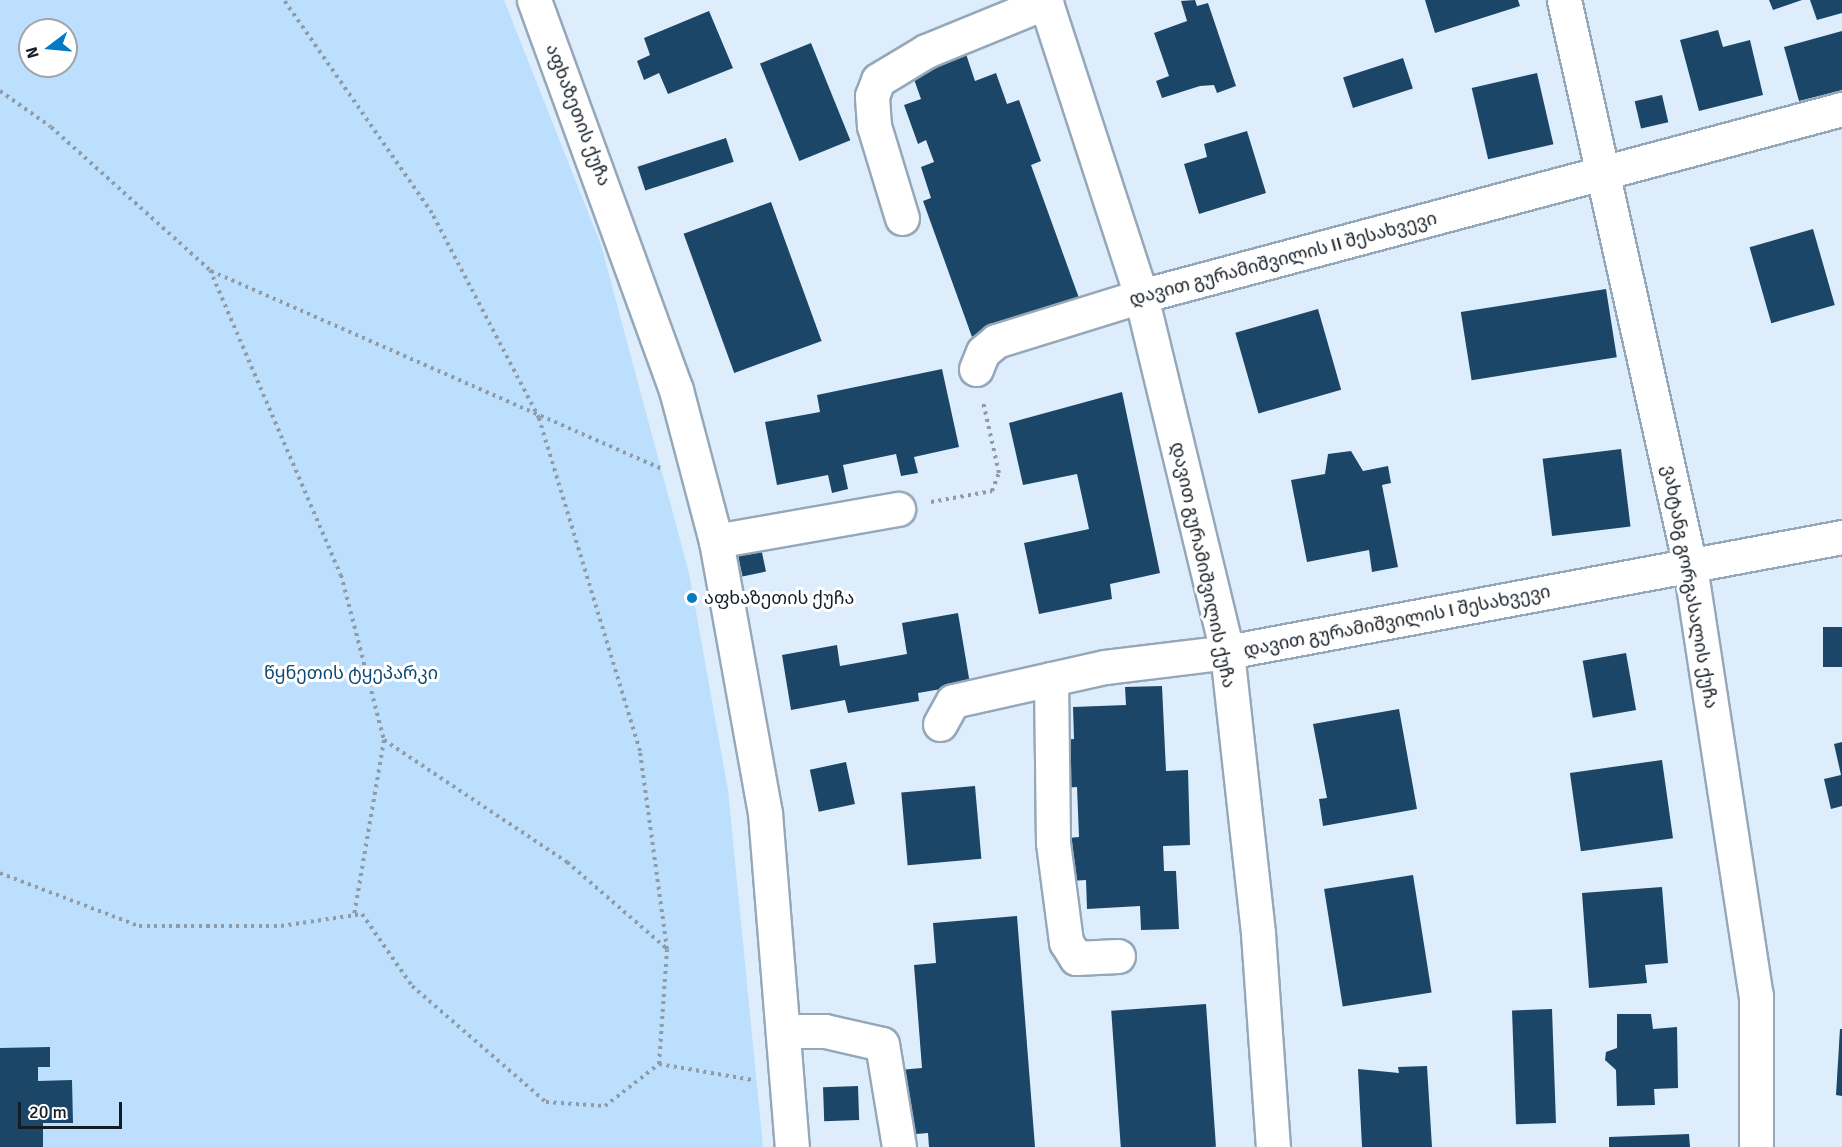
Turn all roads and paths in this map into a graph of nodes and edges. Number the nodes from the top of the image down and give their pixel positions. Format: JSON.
{"nodes":[{"id":1,"x":284,"y":0,"type":"edge"},
{"id":2,"x":534,"y":0,"type":"edge"},
{"id":3,"x":1564,"y":0,"type":"edge"},
{"id":4,"x":1046,"y":1,"type":"edge"},
{"id":5,"x":0,"y":91,"type":"edge"},
{"id":6,"x":1842,"y":109,"type":"edge"},
{"id":7,"x":1605,"y":171,"type":"junction"},
{"id":8,"x":902,"y":218,"type":"dead end"},
{"id":9,"x":210,"y":270,"type":"junction"},
{"id":10,"x":1142,"y":296,"type":"junction"},
{"id":11,"x":976,"y":369,"type":"joint"},
{"id":12,"x":539,"y":418,"type":"junction"},
{"id":13,"x":672,"y":468,"type":"dead end"},
{"id":14,"x":910,"y":506,"type":"joint"},
{"id":15,"x":1842,"y":537,"type":"edge"},
{"id":16,"x":716,"y":541,"type":"junction"},
{"id":17,"x":1690,"y":566,"type":"junction"},
{"id":18,"x":1227,"y":652,"type":"junction"},
{"id":19,"x":1051,"y":679,"type":"junction"},
{"id":20,"x":940,"y":724,"type":"dead end"},
{"id":21,"x":384,"y":740,"type":"junction"},
{"id":22,"x":0,"y":873,"type":"edge"},
{"id":23,"x":354,"y":915,"type":"junction"},
{"id":24,"x":667,"y":949,"type":"junction"},
{"id":25,"x":1118,"y":956,"type":"dead end"},
{"id":26,"x":783,"y":1031,"type":"junction"},
{"id":27,"x":659,"y":1064,"type":"junction"},
{"id":28,"x":764,"y":1082,"type":"dead end"},
{"id":29,"x":792,"y":1147,"type":"edge"},
{"id":30,"x":899,"y":1147,"type":"edge"},
{"id":31,"x":1273,"y":1147,"type":"edge"},
{"id":32,"x":1756,"y":1147,"type":"edge"}],
"edges":[{"from":1,"to":12,"type":"path"},
{"from":2,"to":16,"type":"street","name":"აფხაზეთის ქუჩა"},
{"from":3,"to":7,"type":"street","name":"ვახტანგ გორგასალის ქუჩა"},
{"from":4,"to":8,"type":"street"},
{"from":4,"to":10,"type":"street","name":"დავით გურამიშვილის ქუჩა"},
{"from":5,"to":9,"type":"path"},
{"from":6,"to":7,"type":"street","name":"დავით გურამიშვილის II შესახვევი"},
{"from":7,"to":10,"type":"street","name":"დავით გურამიშვილის II შესახვევი"},
{"from":7,"to":17,"type":"street","name":"ვახტანგ გორგასალის ქუჩა"},
{"from":9,"to":12,"type":"path"},
{"from":9,"to":21,"type":"path"},
{"from":10,"to":11,"type":"street","name":"დავით გურამიშვილის II შესახვევი"},
{"from":10,"to":18,"type":"street","name":"დავით გურამიშვილის ქუჩა"},
{"from":11,"to":14,"type":"path"},
{"from":12,"to":13,"type":"path"},
{"from":12,"to":24,"type":"path"},
{"from":14,"to":16,"type":"street"},
{"from":15,"to":17,"type":"street","name":"დავით გურამიშვილის I შესახვევი"},
{"from":16,"to":26,"type":"street","name":"აფხაზეთის ქუჩა"},
{"from":17,"to":18,"type":"street","name":"დავით გურამიშვილის I შესახვევი"},
{"from":17,"to":32,"type":"street","name":"ვახტანგ გორგასალის ქუჩა"},
{"from":18,"to":19,"type":"street","name":"დავით გურამიშვილის I შესახვევი"},
{"from":18,"to":31,"type":"street","name":"დავით გურამიშვილის ქუჩა"},
{"from":19,"to":20,"type":"street","name":"დავით გურამიშვილის I შესახვევი"},
{"from":19,"to":25,"type":"street"},
{"from":21,"to":23,"type":"path"},
{"from":21,"to":24,"type":"path"},
{"from":22,"to":23,"type":"path"},
{"from":23,"to":27,"type":"path"},
{"from":24,"to":27,"type":"path"},
{"from":26,"to":29,"type":"street","name":"აფხაზეთის ქუჩა"},
{"from":26,"to":30,"type":"street"},
{"from":27,"to":28,"type":"path"}]}
